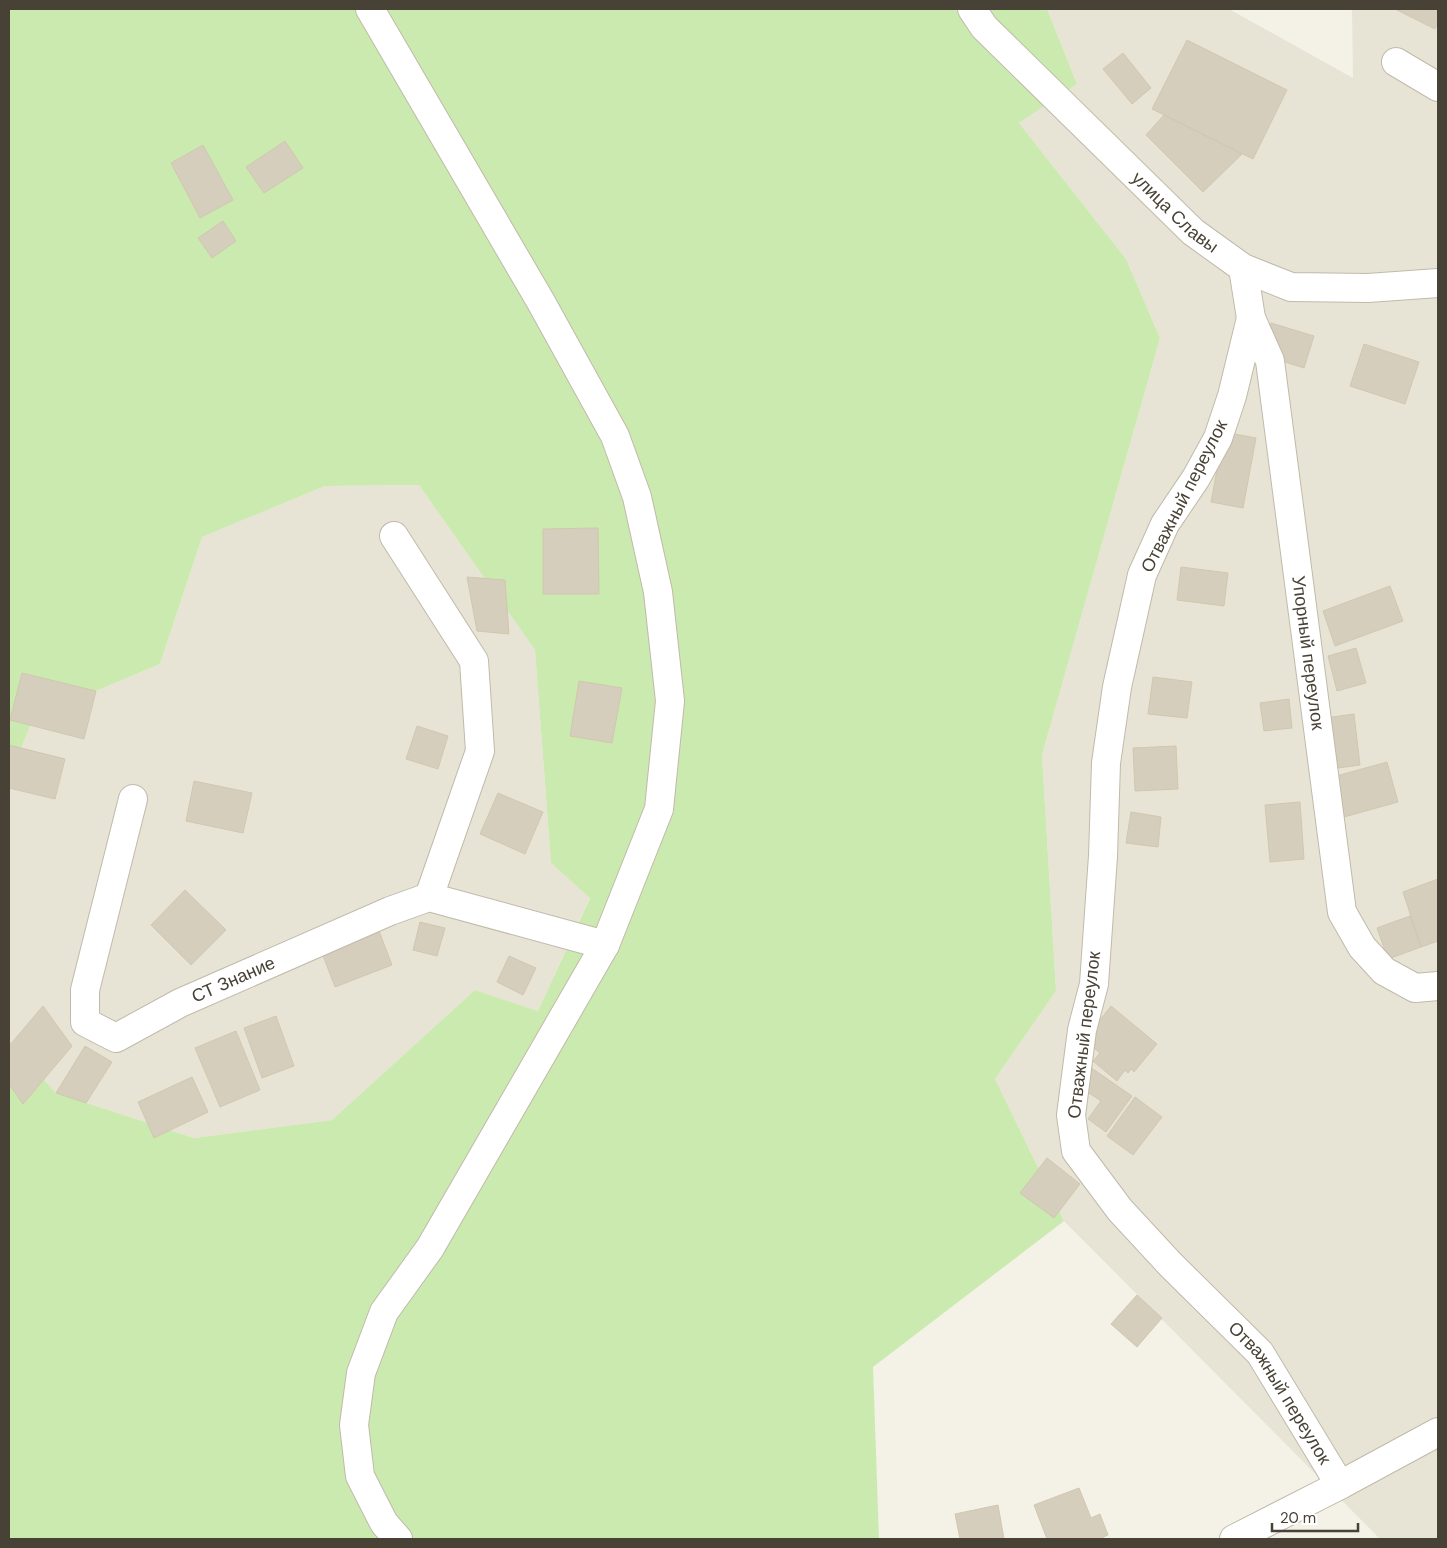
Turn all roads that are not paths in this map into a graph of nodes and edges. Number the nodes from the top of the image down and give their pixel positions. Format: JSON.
{"nodes":[{"id":1,"x":370,"y":9,"type":"edge"},
{"id":2,"x":972,"y":9,"type":"edge"},
{"id":3,"x":1396,"y":62,"type":"dead end"},
{"id":4,"x":1438,"y":87,"type":"edge"},
{"id":5,"x":1243,"y":268,"type":"junction"},
{"id":6,"x":1438,"y":282,"type":"edge"},
{"id":7,"x":1251,"y":318,"type":"junction"},
{"id":8,"x":394,"y":536,"type":"dead end"},
{"id":9,"x":133,"y":799,"type":"dead end"},
{"id":10,"x":429,"y":897,"type":"junction"},
{"id":11,"x":605,"y":945,"type":"junction"},
{"id":12,"x":1438,"y":986,"type":"edge"},
{"id":13,"x":1438,"y":1432,"type":"edge"},
{"id":14,"x":1340,"y":1485,"type":"junction"},
{"id":15,"x":398,"y":1539,"type":"edge"},
{"id":16,"x":1234,"y":1539,"type":"edge"}],
"edges":[{"from":1,"to":11,"type":"street"},
{"from":2,"to":5,"type":"street","name":"улица Славы"},
{"from":3,"to":4,"type":"street"},
{"from":5,"to":6,"type":"street","name":"улица Славы"},
{"from":5,"to":7,"type":"street","name":"Упорный переулок"},
{"from":7,"to":12,"type":"street","name":"Упорный переулок"},
{"from":7,"to":14,"type":"street","name":"Отважный переулок"},
{"from":8,"to":10,"type":"street"},
{"from":9,"to":10,"type":"street","name":"СТ Знание"},
{"from":10,"to":11,"type":"street"},
{"from":11,"to":15,"type":"street"},
{"from":13,"to":14,"type":"street","name":"Отважный переулок"},
{"from":14,"to":16,"type":"street"}]}
